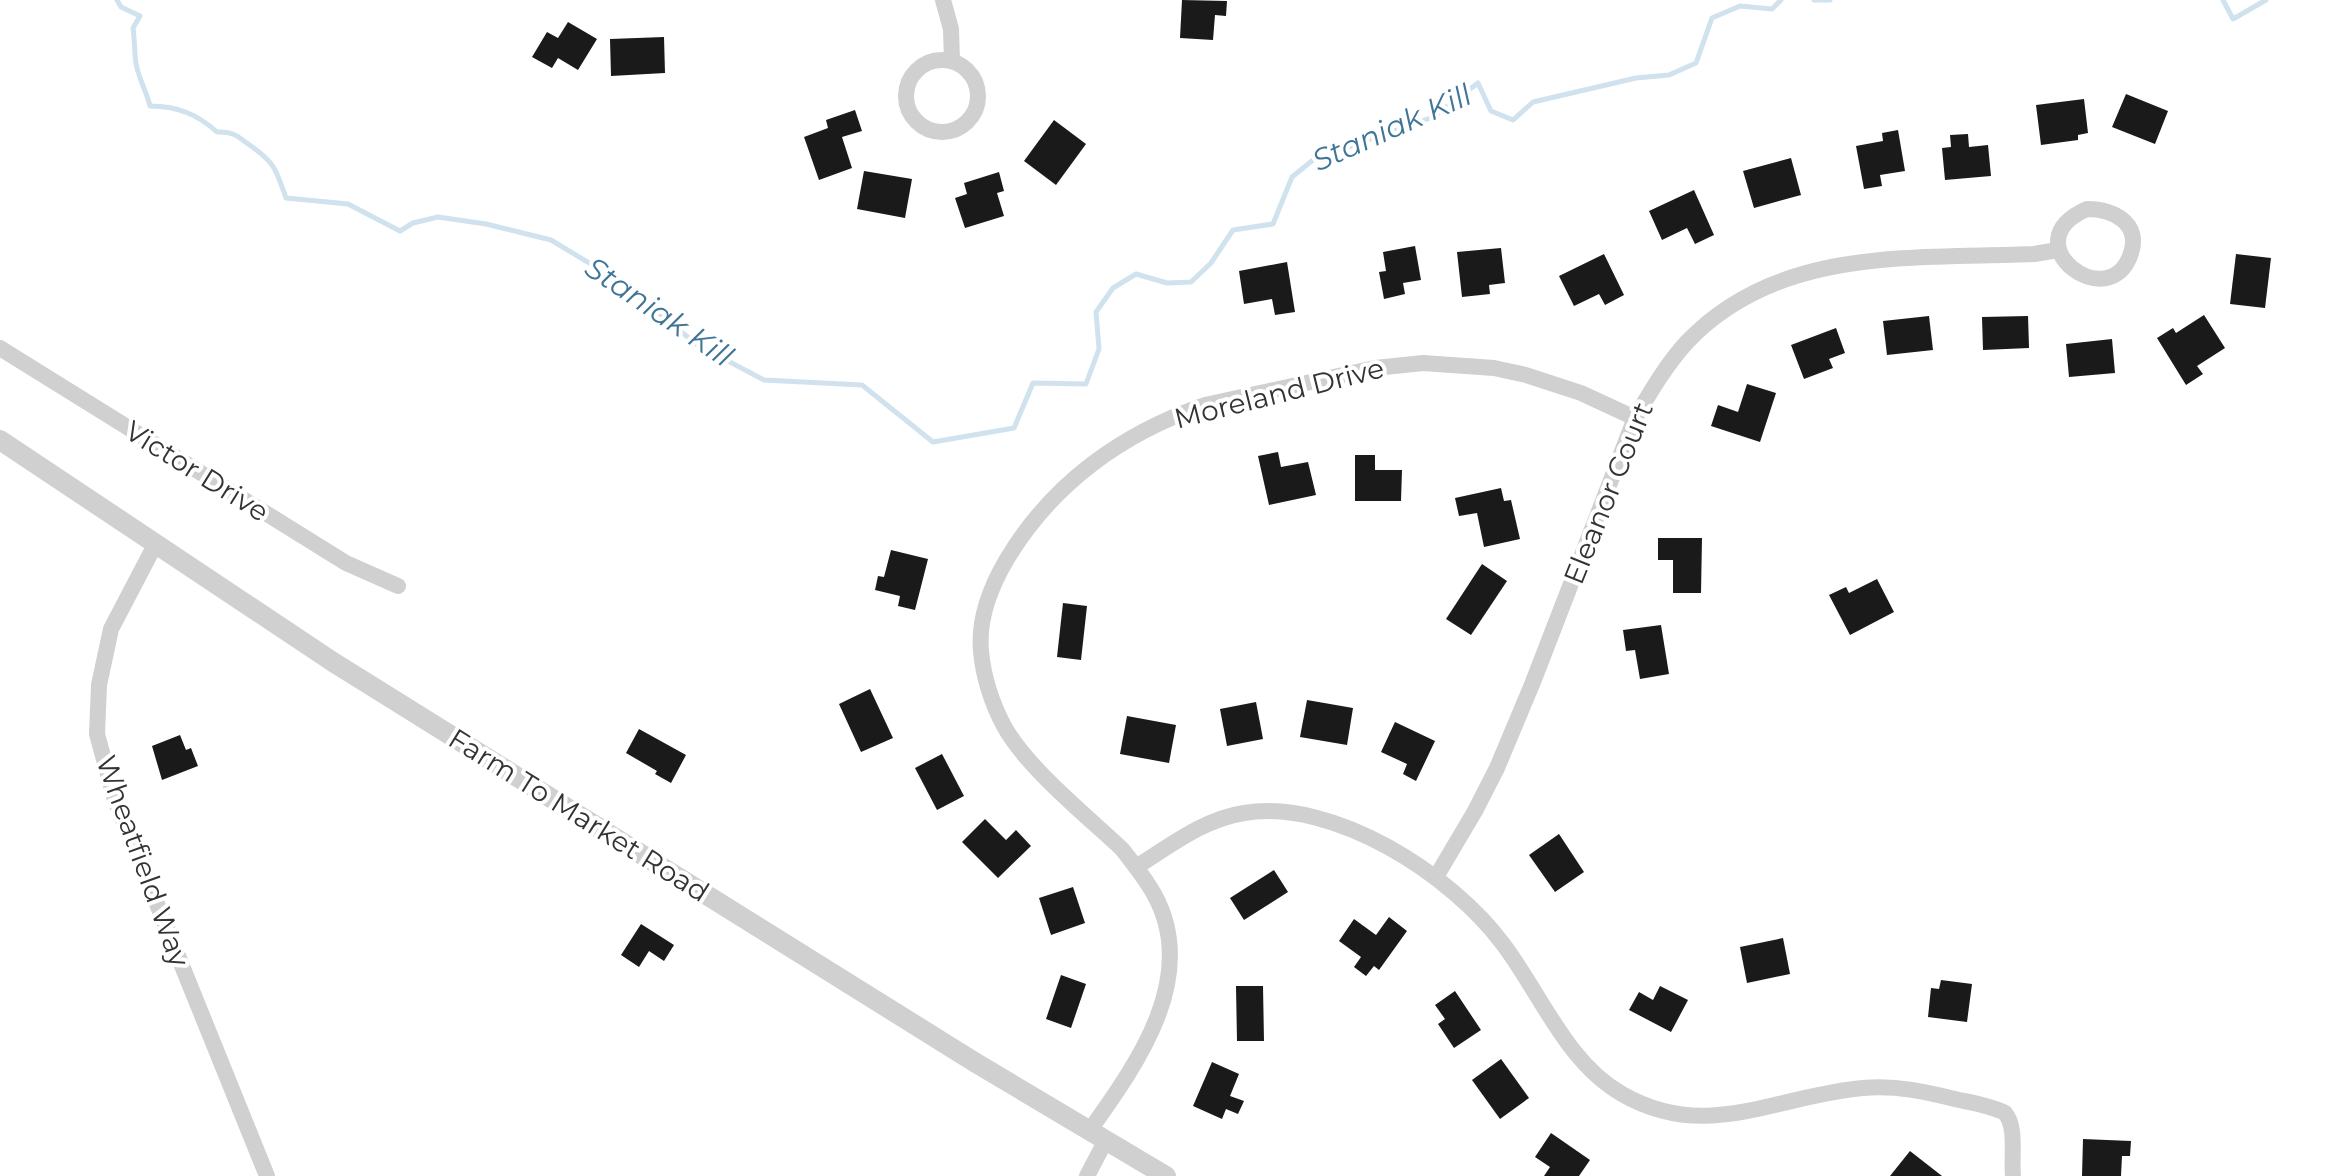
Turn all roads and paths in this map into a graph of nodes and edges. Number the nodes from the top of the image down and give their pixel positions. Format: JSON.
{"nodes":[{"id":1,"x":943,"y":0,"type":"edge"},
{"id":2,"x":952,"y":61,"type":"junction"},
{"id":3,"x":2058,"y":250,"type":"junction"},
{"id":4,"x":0,"y":348,"type":"edge"},
{"id":5,"x":1635,"y":418,"type":"junction"},
{"id":6,"x":0,"y":440,"type":"edge"},
{"id":7,"x":156,"y":543,"type":"junction"},
{"id":8,"x":398,"y":586,"type":"dead end"},
{"id":9,"x":1136,"y":867,"type":"junction"},
{"id":10,"x":1436,"y":877,"type":"junction"},
{"id":11,"x":1098,"y":1135,"type":"junction"},
{"id":12,"x":267,"y":1176,"type":"edge"},
{"id":13,"x":1087,"y":1176,"type":"edge"},
{"id":14,"x":1166,"y":1176,"type":"edge"},
{"id":15,"x":2013,"y":1176,"type":"edge"}],
"edges":[{"from":1,"to":2,"type":"street"},
{"from":2,"to":2,"type":"street"},
{"from":3,"to":3,"type":"street"},
{"from":3,"to":5,"type":"street","name":"Eleanor Court"},
{"from":4,"to":8,"type":"street","name":"Victor Drive"},
{"from":5,"to":9,"type":"street","name":"Moreland Drive"},
{"from":5,"to":10,"type":"street","name":"Eleanor Court"},
{"from":6,"to":7,"type":"street","name":"Farm To Market Road"},
{"from":7,"to":11,"type":"street","name":"Farm To Market Road"},
{"from":7,"to":12,"type":"street","name":"Wheatfield Way"},
{"from":9,"to":10,"type":"street"},
{"from":9,"to":11,"type":"street","name":"Moreland Drive"},
{"from":10,"to":15,"type":"street"},
{"from":11,"to":13,"type":"street","name":"Moreland Drive"},
{"from":11,"to":14,"type":"street","name":"Farm To Market Road"}]}
